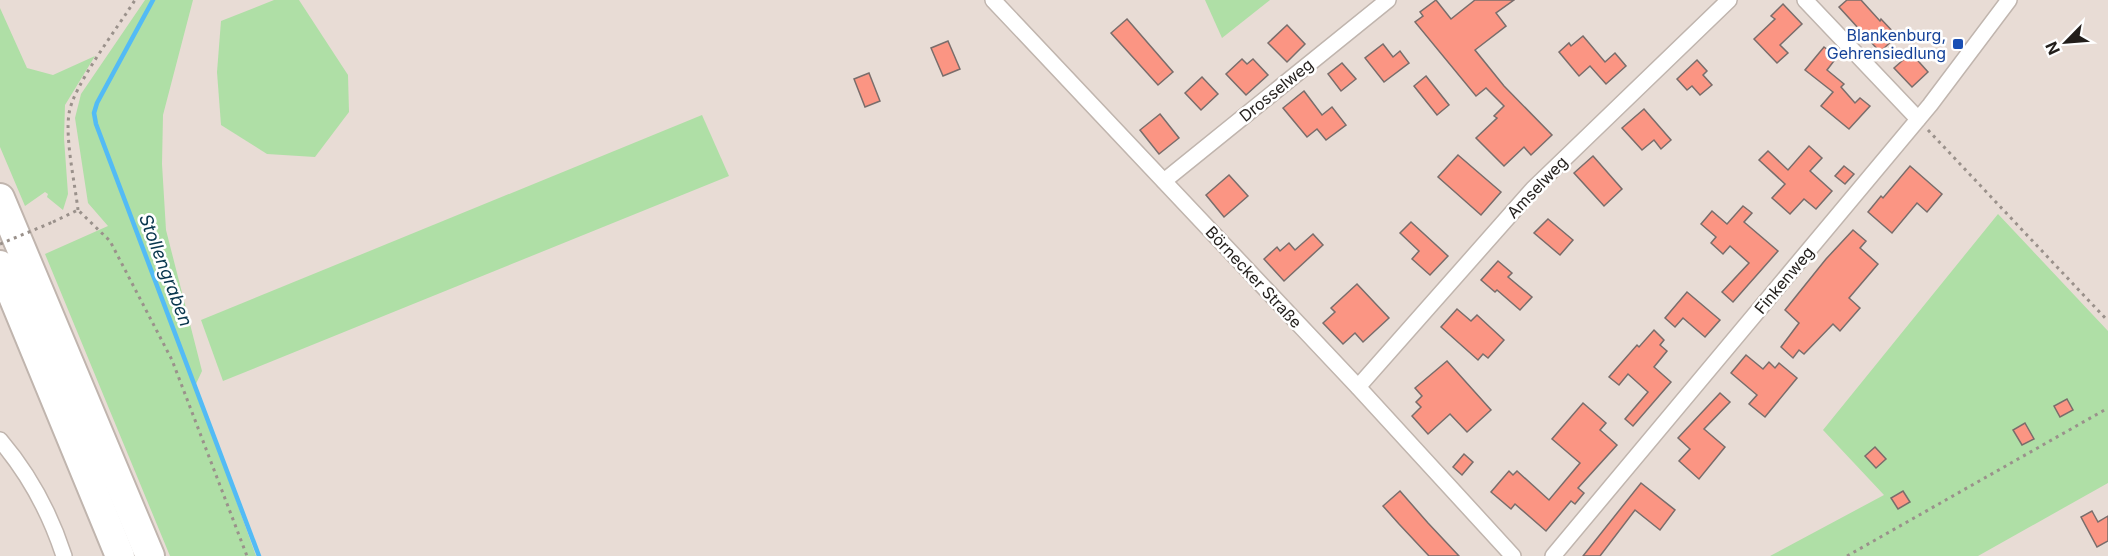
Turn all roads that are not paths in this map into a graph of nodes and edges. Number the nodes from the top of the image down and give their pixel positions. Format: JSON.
{"nodes":[{"id":1,"x":993,"y":0,"type":"edge"},
{"id":2,"x":1388,"y":0,"type":"edge"},
{"id":3,"x":1728,"y":0,"type":"edge"},
{"id":4,"x":1805,"y":0,"type":"edge"},
{"id":5,"x":2009,"y":0,"type":"edge"},
{"id":6,"x":1918,"y":119,"type":"junction"},
{"id":7,"x":1164,"y":181,"type":"junction"},
{"id":8,"x":0,"y":198,"type":"edge"},
{"id":9,"x":0,"y":265,"type":"edge"},
{"id":10,"x":1358,"y":387,"type":"junction"},
{"id":11,"x":0,"y":440,"type":"edge"},
{"id":12,"x":64,"y":556,"type":"edge"},
{"id":13,"x":120,"y":556,"type":"edge"},
{"id":14,"x":150,"y":556,"type":"edge"},
{"id":15,"x":1513,"y":556,"type":"edge"},
{"id":16,"x":1553,"y":556,"type":"edge"}],
"edges":[{"from":1,"to":7,"type":"street","name":"Börnecker Straße"},
{"from":2,"to":7,"type":"street","name":"Drosselweg"},
{"from":3,"to":10,"type":"street","name":"Amselweg"},
{"from":4,"to":6,"type":"street"},
{"from":5,"to":6,"type":"street","name":"Finkenweg"},
{"from":6,"to":16,"type":"street","name":"Finkenweg"},
{"from":7,"to":10,"type":"street","name":"Börnecker Straße"},
{"from":8,"to":14,"type":"highway"},
{"from":9,"to":13,"type":"highway"},
{"from":10,"to":15,"type":"street","name":"Börnecker Straße"},
{"from":11,"to":12,"type":"street"}]}
